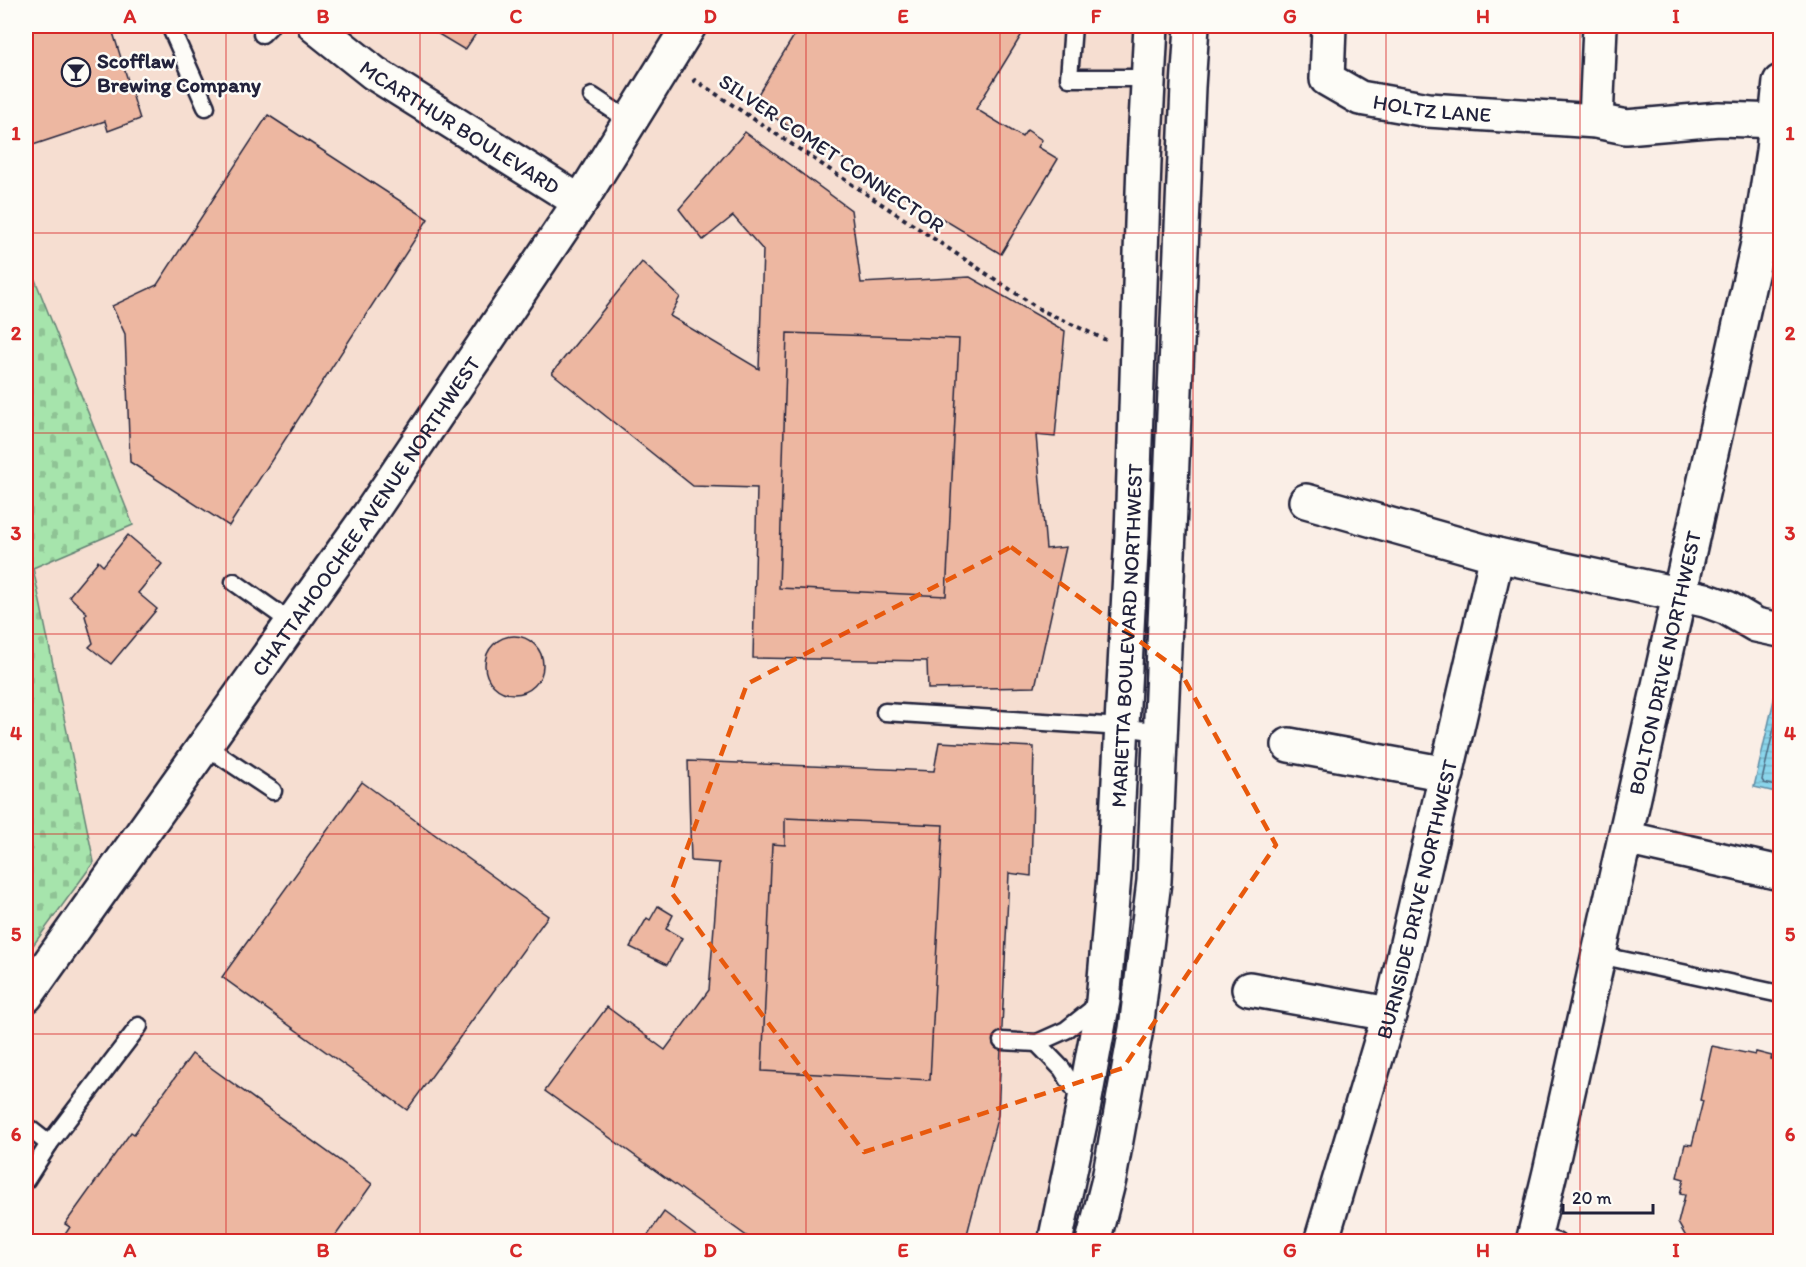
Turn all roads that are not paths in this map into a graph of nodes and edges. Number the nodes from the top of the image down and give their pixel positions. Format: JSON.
{"nodes":[{"id":1,"x":170,"y":26,"type":"edge"},
{"id":2,"x":315,"y":26,"type":"edge"},
{"id":3,"x":689,"y":26,"type":"edge"},
{"id":4,"x":1072,"y":26,"type":"edge"},
{"id":5,"x":1151,"y":26,"type":"edge"},
{"id":6,"x":1192,"y":26,"type":"edge"},
{"id":7,"x":1329,"y":26,"type":"edge"},
{"id":8,"x":1600,"y":26,"type":"edge"},
{"id":9,"x":1149,"y":78,"type":"junction"},
{"id":10,"x":1780,"y":82,"type":"edge"},
{"id":11,"x":592,"y":96,"type":"dead end"},
{"id":12,"x":206,"y":107,"type":"dead end"},
{"id":13,"x":630,"y":121,"type":"junction"},
{"id":14,"x":1779,"y":121,"type":"edge"},
{"id":15,"x":1596,"y":122,"type":"junction"},
{"id":16,"x":580,"y":202,"type":"junction"},
{"id":17,"x":1306,"y":501,"type":"dead end"},
{"id":18,"x":1497,"y":555,"type":"junction"},
{"id":19,"x":234,"y":582,"type":"dead end"},
{"id":20,"x":1680,"y":593,"type":"junction"},
{"id":21,"x":292,"y":623,"type":"junction"},
{"id":22,"x":1780,"y":630,"type":"edge"},
{"id":23,"x":885,"y":712,"type":"dead end"},
{"id":24,"x":1122,"y":727,"type":"junction"},
{"id":25,"x":1160,"y":732,"type":"junction"},
{"id":26,"x":1289,"y":744,"type":"dead end"},
{"id":27,"x":204,"y":746,"type":"junction"},
{"id":28,"x":1447,"y":774,"type":"junction"},
{"id":29,"x":273,"y":791,"type":"dead end"},
{"id":30,"x":1625,"y":838,"type":"junction"},
{"id":31,"x":1780,"y":873,"type":"edge"},
{"id":32,"x":1599,"y":955,"type":"junction"},
{"id":33,"x":1249,"y":989,"type":"dead end"},
{"id":34,"x":1780,"y":994,"type":"edge"},
{"id":35,"x":26,"y":996,"type":"edge"},
{"id":36,"x":1103,"y":1001,"type":"junction"},
{"id":37,"x":1389,"y":1014,"type":"junction"},
{"id":38,"x":139,"y":1026,"type":"dead end"},
{"id":39,"x":1002,"y":1041,"type":"dead end"},
{"id":40,"x":1037,"y":1043,"type":"junction"},
{"id":41,"x":1084,"y":1104,"type":"junction"},
{"id":42,"x":26,"y":1126,"type":"edge"},
{"id":43,"x":49,"y":1144,"type":"junction"},
{"id":44,"x":26,"y":1180,"type":"edge"},
{"id":45,"x":1541,"y":1240,"type":"edge"},
{"id":46,"x":1055,"y":1242,"type":"edge"},
{"id":47,"x":1093,"y":1242,"type":"edge"},
{"id":48,"x":1322,"y":1242,"type":"edge"}],
"edges":[{"from":1,"to":12,"type":"lane"},
{"from":2,"to":16,"type":"street","name":"MCARTHUR BOULEVARD"},
{"from":3,"to":13,"type":"street","name":"CHATTAHOOCHEE AVENUE NORTHWEST"},
{"from":4,"to":9,"type":"lane"},
{"from":5,"to":9,"type":"street","name":"MARIETTA BOULEVARD NORTHWEST"},
{"from":6,"to":25,"type":"street"},
{"from":7,"to":15,"type":"street","name":"HOLTZ LANE"},
{"from":8,"to":15,"type":"street"},
{"from":9,"to":24,"type":"street","name":"MARIETTA BOULEVARD NORTHWEST"},
{"from":10,"to":14,"type":"street","name":"BOLTON DRIVE NORTHWEST"},
{"from":11,"to":13,"type":"lane"},
{"from":13,"to":16,"type":"street","name":"CHATTAHOOCHEE AVENUE NORTHWEST"},
{"from":14,"to":15,"type":"street","name":"HOLTZ LANE"},
{"from":14,"to":20,"type":"street","name":"BOLTON DRIVE NORTHWEST"},
{"from":16,"to":21,"type":"street","name":"CHATTAHOOCHEE AVENUE NORTHWEST"},
{"from":17,"to":18,"type":"street"},
{"from":18,"to":20,"type":"street"},
{"from":18,"to":28,"type":"street","name":"BURNSIDE DRIVE NORTHWEST"},
{"from":19,"to":21,"type":"lane"},
{"from":20,"to":22,"type":"street"},
{"from":20,"to":30,"type":"street","name":"BOLTON DRIVE NORTHWEST"},
{"from":21,"to":27,"type":"street","name":"CHATTAHOOCHEE AVENUE NORTHWEST"},
{"from":23,"to":24,"type":"lane"},
{"from":24,"to":25,"type":"lane"},
{"from":24,"to":36,"type":"street","name":"MARIETTA BOULEVARD NORTHWEST"},
{"from":25,"to":47,"type":"street"},
{"from":26,"to":28,"type":"street"},
{"from":27,"to":29,"type":"lane"},
{"from":27,"to":35,"type":"street","name":"CHATTAHOOCHEE AVENUE NORTHWEST"},
{"from":28,"to":37,"type":"street","name":"BURNSIDE DRIVE NORTHWEST"},
{"from":30,"to":31,"type":"street"},
{"from":30,"to":32,"type":"street","name":"BOLTON DRIVE NORTHWEST"},
{"from":32,"to":34,"type":"lane"},
{"from":32,"to":45,"type":"street","name":"BOLTON DRIVE NORTHWEST"},
{"from":33,"to":37,"type":"street"},
{"from":36,"to":40,"type":"lane"},
{"from":36,"to":41,"type":"street","name":"MARIETTA BOULEVARD NORTHWEST"},
{"from":37,"to":48,"type":"street","name":"BURNSIDE DRIVE NORTHWEST"},
{"from":38,"to":43,"type":"lane"},
{"from":39,"to":40,"type":"lane"},
{"from":40,"to":41,"type":"lane"},
{"from":41,"to":46,"type":"street","name":"MARIETTA BOULEVARD NORTHWEST"},
{"from":42,"to":43,"type":"lane"},
{"from":43,"to":44,"type":"lane"}]}
